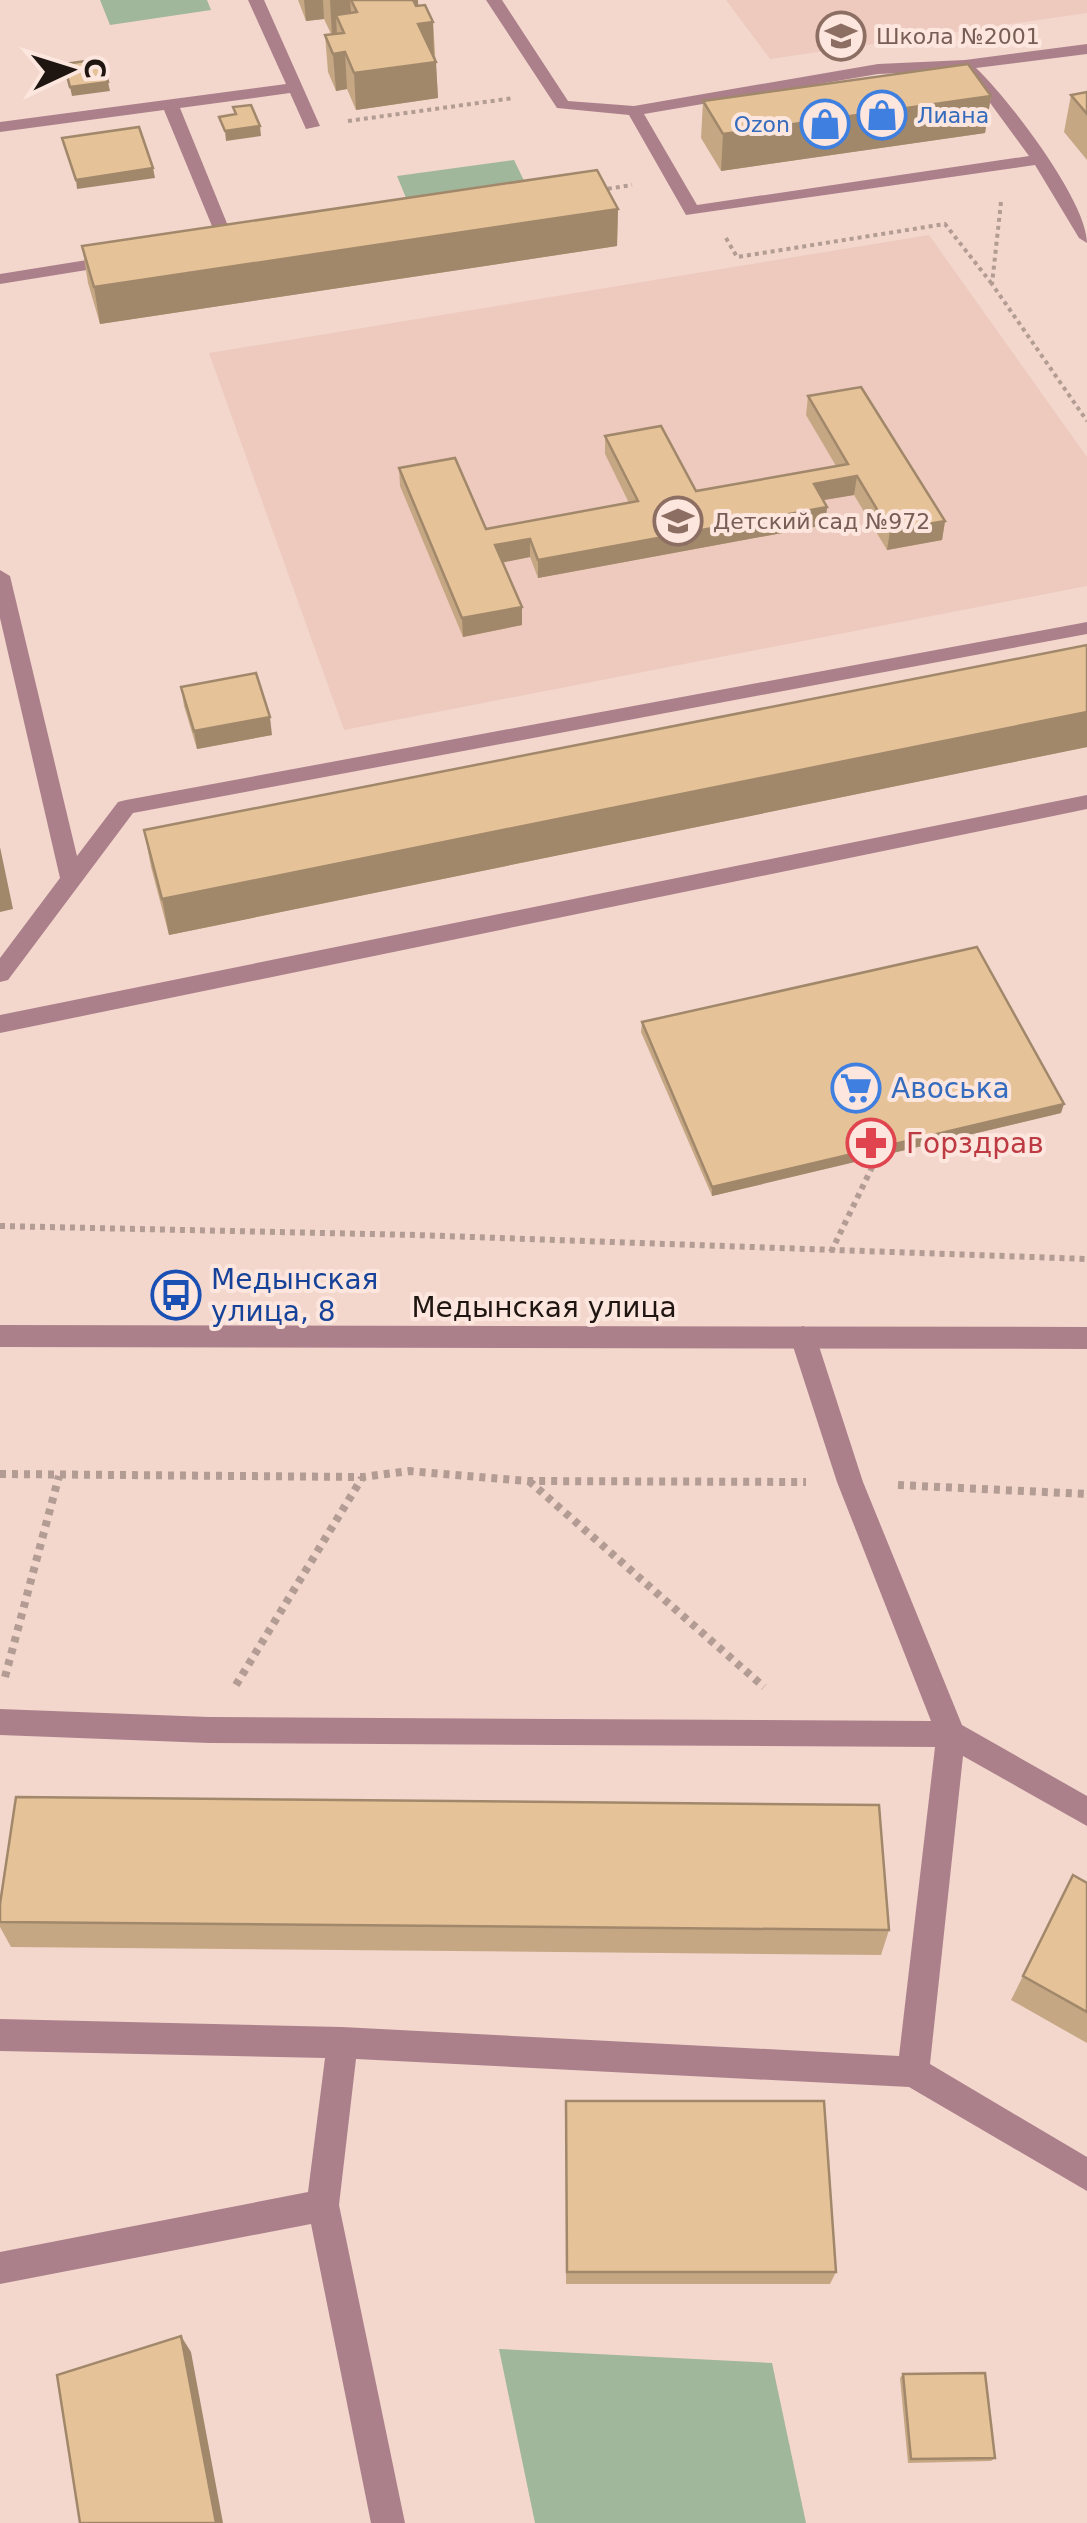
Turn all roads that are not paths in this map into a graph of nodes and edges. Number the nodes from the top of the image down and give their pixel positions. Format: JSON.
{"nodes":[{"id":1,"x":256,"y":0,"type":"edge"},
{"id":2,"x":494,"y":0,"type":"edge"},
{"id":3,"x":1087,"y":49,"type":"edge"},
{"id":4,"x":966,"y":65,"type":"junction"},
{"id":5,"x":295,"y":88,"type":"junction"},
{"id":6,"x":170,"y":104,"type":"junction"},
{"id":7,"x":634,"y":111,"type":"junction"},
{"id":8,"x":312,"y":126,"type":"road end"},
{"id":9,"x":0,"y":127,"type":"edge"},
{"id":10,"x":1040,"y":159,"type":"junction"},
{"id":11,"x":1087,"y":238,"type":"edge"},
{"id":12,"x":251,"y":239,"type":"edge"},
{"id":13,"x":132,"y":258,"type":"edge"},
{"id":14,"x":0,"y":279,"type":"edge"},
{"id":15,"x":0,"y":576,"type":"edge"},
{"id":16,"x":1087,"y":628,"type":"edge"},
{"id":17,"x":1087,"y":802,"type":"edge"},
{"id":18,"x":72,"y":878,"type":"junction"},
{"id":19,"x":0,"y":974,"type":"edge"},
{"id":20,"x":0,"y":1024,"type":"edge"},
{"id":21,"x":0,"y":1336,"type":"edge"},
{"id":22,"x":803,"y":1337,"type":"junction"},
{"id":23,"x":1087,"y":1338,"type":"edge"},
{"id":24,"x":0,"y":1722,"type":"edge"},
{"id":25,"x":951,"y":1734,"type":"junction"},
{"id":26,"x":1087,"y":1812,"type":"edge"},
{"id":27,"x":0,"y":2036,"type":"edge"},
{"id":28,"x":342,"y":2043,"type":"junction"},
{"id":29,"x":913,"y":2072,"type":"junction"},
{"id":30,"x":1087,"y":2175,"type":"edge"},
{"id":31,"x":323,"y":2205,"type":"junction"},
{"id":32,"x":0,"y":2268,"type":"edge"},
{"id":33,"x":388,"y":2523,"type":"edge"}],
"edges":[{"from":1,"to":5,"type":"street"},
{"from":2,"to":7,"type":"street"},
{"from":3,"to":4,"type":"street"},
{"from":4,"to":7,"type":"street"},
{"from":4,"to":10,"type":"street"},
{"from":5,"to":6,"type":"street"},
{"from":5,"to":8,"type":"street"},
{"from":6,"to":9,"type":"street"},
{"from":6,"to":12,"type":"street"},
{"from":7,"to":10,"type":"street"},
{"from":10,"to":11,"type":"street"},
{"from":13,"to":14,"type":"street"},
{"from":15,"to":18,"type":"street"},
{"from":16,"to":18,"type":"street"},
{"from":17,"to":20,"type":"street"},
{"from":18,"to":19,"type":"street"},
{"from":21,"to":22,"type":"street","name":"Медынская улица"},
{"from":22,"to":23,"type":"street","name":"Медынская улица"},
{"from":22,"to":25,"type":"street"},
{"from":24,"to":25,"type":"street"},
{"from":25,"to":26,"type":"street"},
{"from":25,"to":29,"type":"street"},
{"from":27,"to":28,"type":"street"},
{"from":28,"to":29,"type":"street"},
{"from":28,"to":31,"type":"street"},
{"from":29,"to":30,"type":"street"},
{"from":31,"to":32,"type":"street"},
{"from":31,"to":33,"type":"street"}]}
